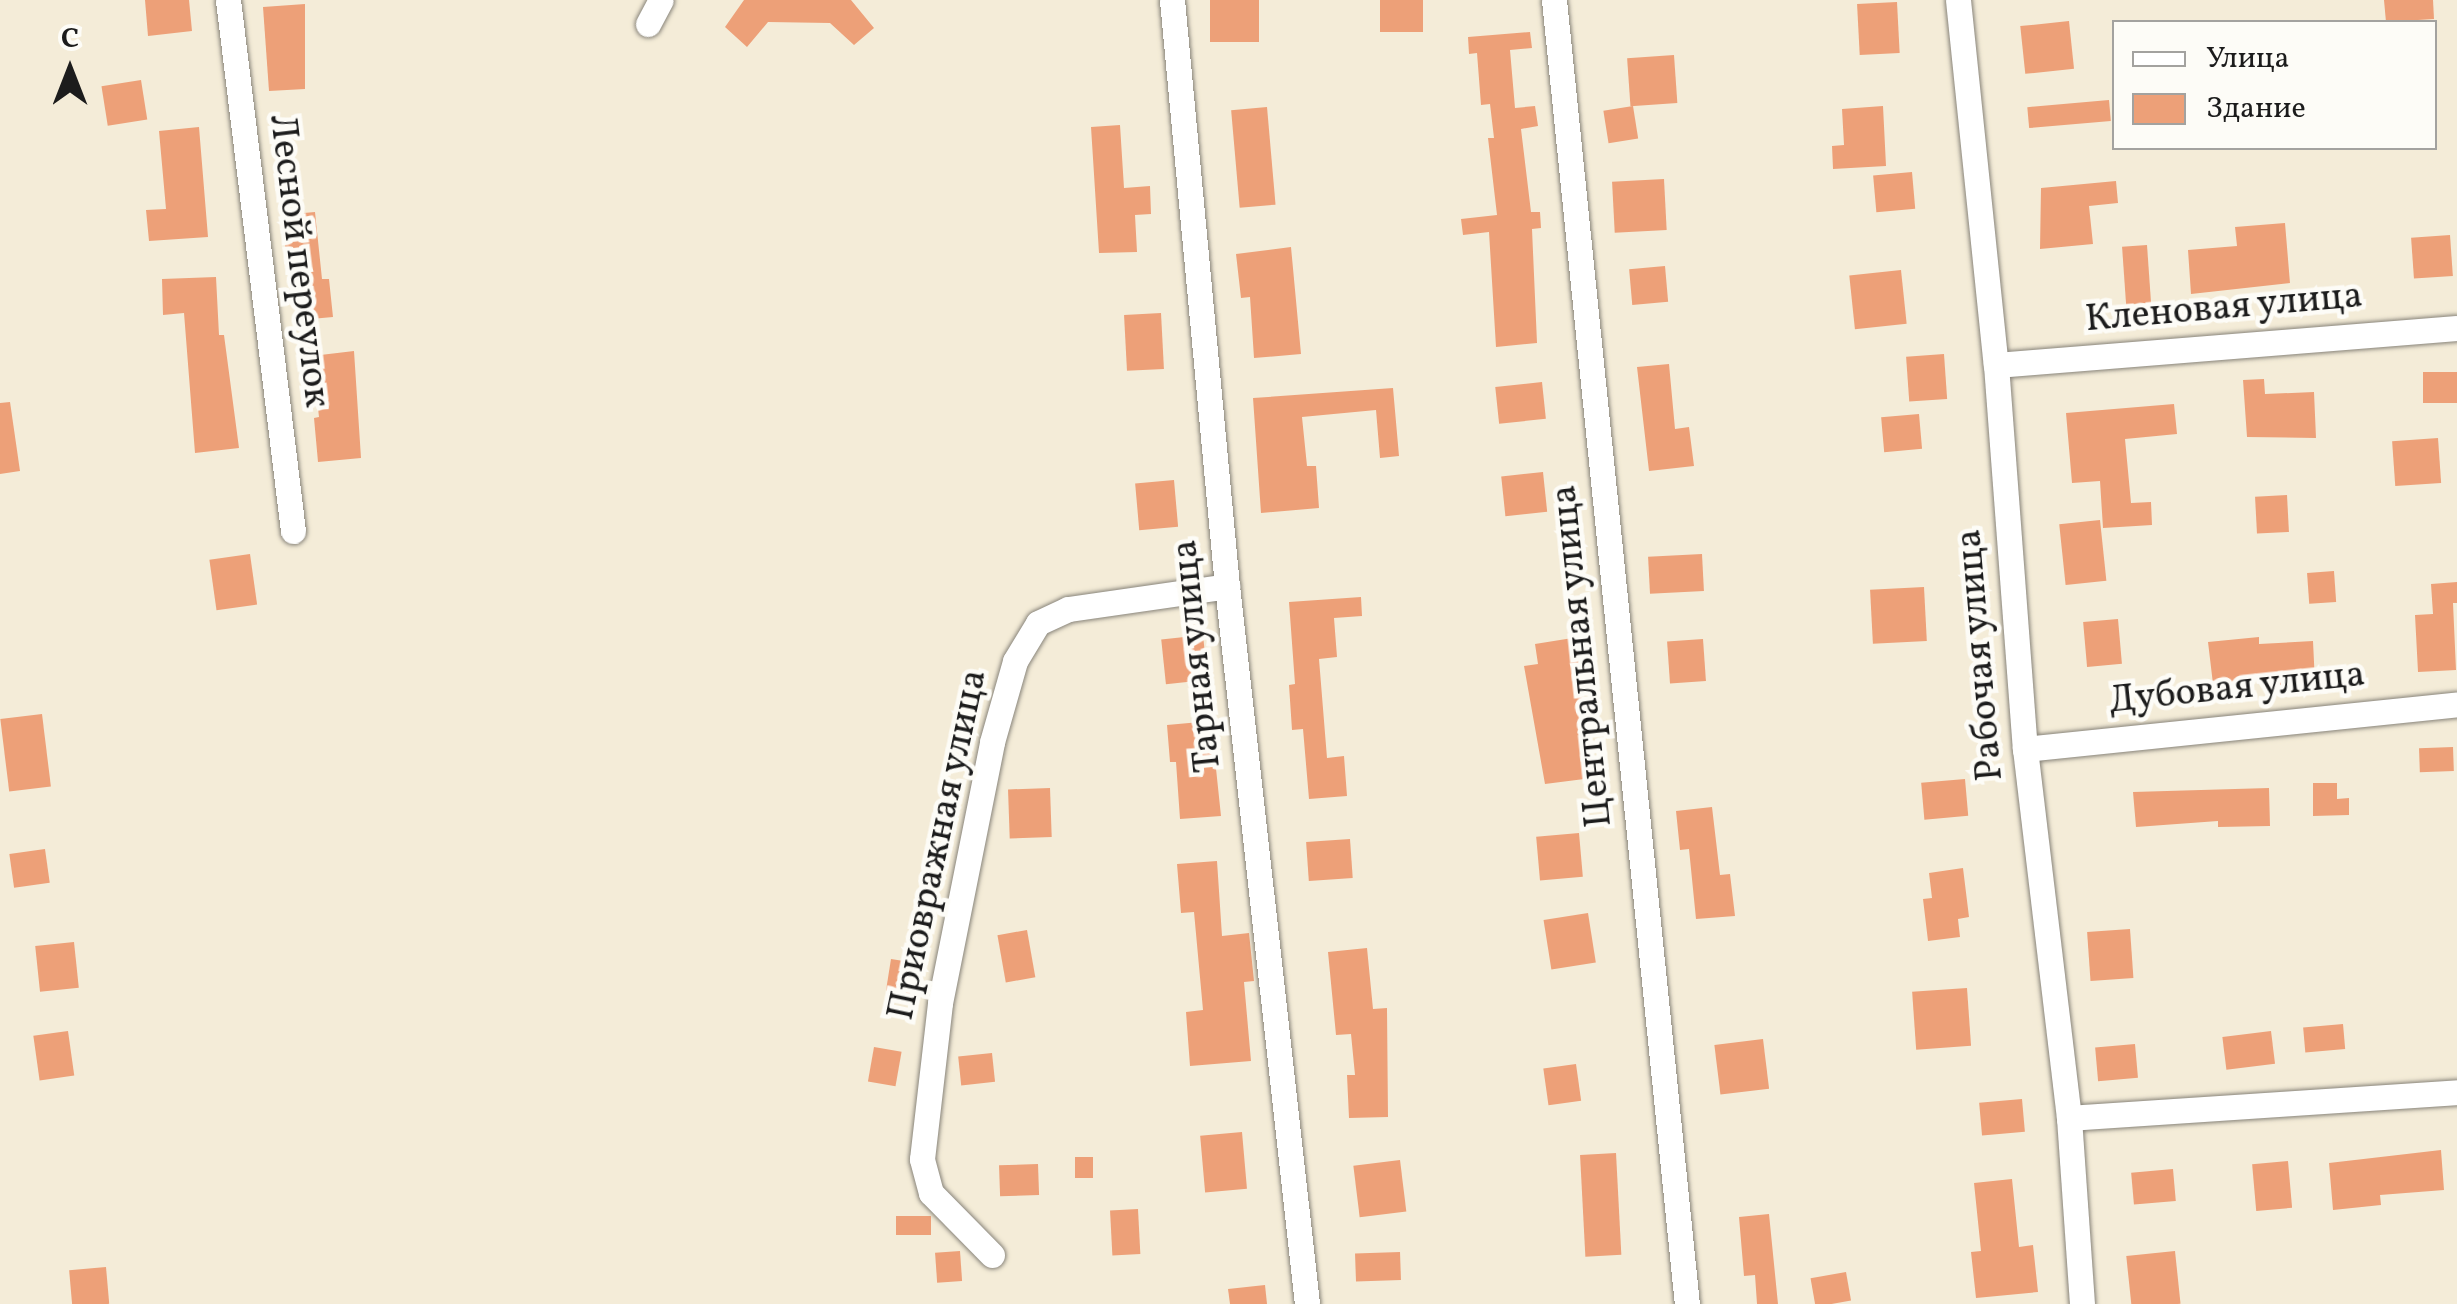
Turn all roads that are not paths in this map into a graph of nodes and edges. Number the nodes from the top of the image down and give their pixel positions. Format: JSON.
{"nodes":[{"id":1,"x":228,"y":0,"type":"edge"},
{"id":2,"x":661,"y":0,"type":"edge"},
{"id":3,"x":1172,"y":0,"type":"edge"},
{"id":4,"x":1554,"y":0,"type":"edge"},
{"id":5,"x":1958,"y":0,"type":"edge"},
{"id":6,"x":648,"y":24,"type":"dead end"},
{"id":7,"x":2457,"y":328,"type":"edge"},
{"id":8,"x":1996,"y":365,"type":"junction"},
{"id":9,"x":294,"y":531,"type":"dead end"},
{"id":10,"x":1227,"y":586,"type":"junction"},
{"id":11,"x":2457,"y":704,"type":"edge"},
{"id":12,"x":2024,"y":749,"type":"junction"},
{"id":13,"x":2457,"y":1092,"type":"edge"},
{"id":14,"x":2069,"y":1118,"type":"junction"},
{"id":15,"x":992,"y":1254,"type":"dead end"},
{"id":16,"x":1307,"y":1304,"type":"edge"},
{"id":17,"x":1687,"y":1304,"type":"edge"},
{"id":18,"x":2082,"y":1304,"type":"edge"}],
"edges":[{"from":1,"to":9,"type":"street","name":"Лесной переулок"},
{"from":2,"to":6,"type":"street"},
{"from":3,"to":10,"type":"street","name":"Тарная улица"},
{"from":4,"to":17,"type":"street","name":"Центральная улица"},
{"from":5,"to":8,"type":"street","name":"Рабочая улица"},
{"from":7,"to":8,"type":"street","name":"Кленовая улица"},
{"from":8,"to":12,"type":"street","name":"Рабочая улица"},
{"from":10,"to":15,"type":"street","name":"Приовражная улица"},
{"from":10,"to":16,"type":"street","name":"Тарная улица"},
{"from":11,"to":12,"type":"street","name":"Дубовая улица"},
{"from":12,"to":14,"type":"street","name":"Рабочая улица"},
{"from":13,"to":14,"type":"street"},
{"from":14,"to":18,"type":"street","name":"Рабочая улица"}]}
